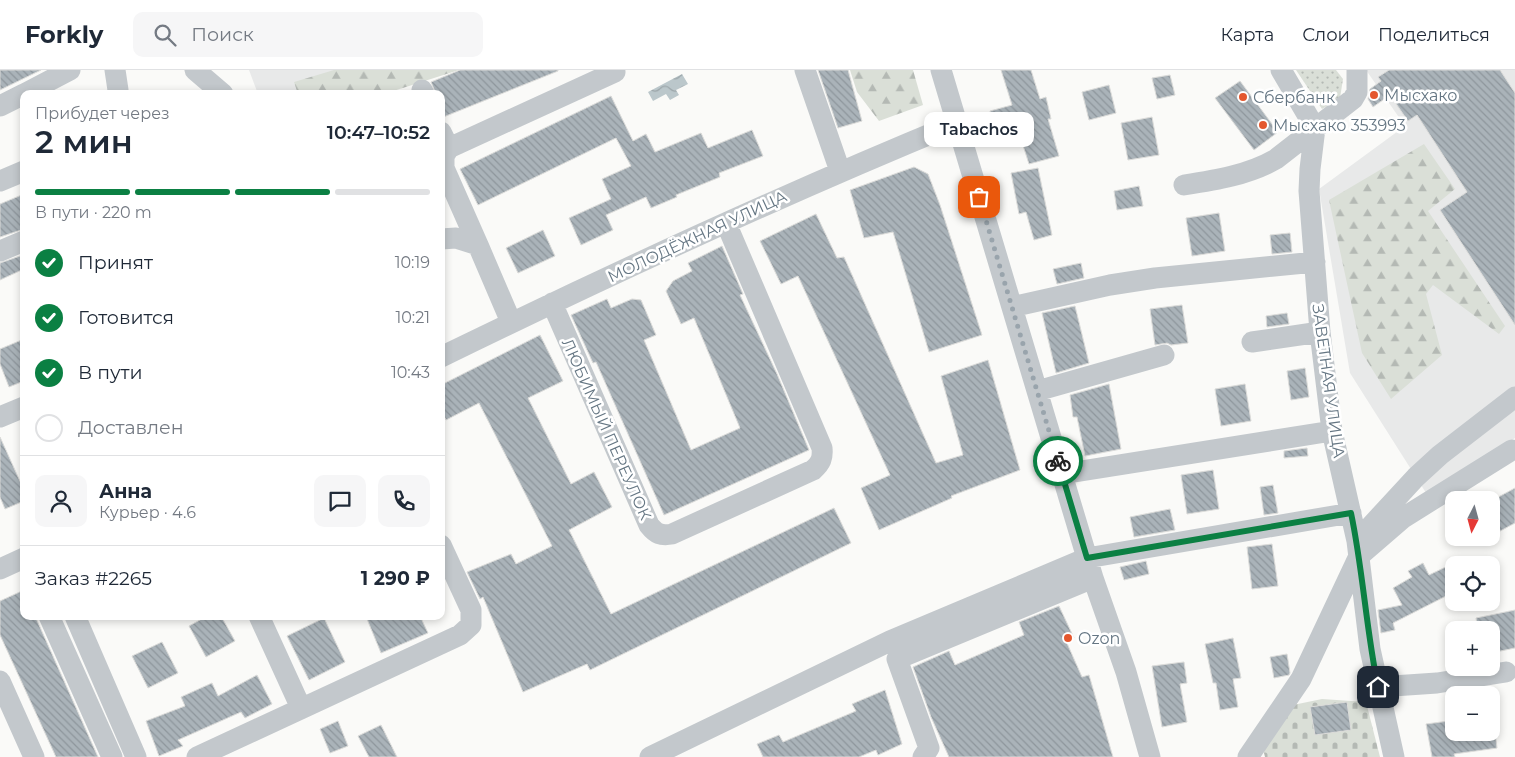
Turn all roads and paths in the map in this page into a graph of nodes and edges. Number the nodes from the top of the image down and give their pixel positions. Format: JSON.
{"nodes":[{"id":1,"x":70,"y":70,"type":"edge"},
{"id":2,"x":115,"y":70,"type":"edge"},
{"id":3,"x":195,"y":70,"type":"edge"},
{"id":4,"x":805,"y":70,"type":"edge"},
{"id":5,"x":941,"y":70,"type":"edge"},
{"id":6,"x":1281,"y":70,"type":"edge"},
{"id":7,"x":1357,"y":70,"type":"edge"},
{"id":8,"x":615,"y":72,"type":"dead end"},
{"id":9,"x":32,"y":90,"type":"edge"},
{"id":10,"x":118,"y":90,"type":"edge"},
{"id":11,"x":218,"y":90,"type":"edge"},
{"id":12,"x":20,"y":96,"type":"edge"},
{"id":13,"x":0,"y":106,"type":"edge"},
{"id":14,"x":957,"y":123,"type":"junction"},
{"id":15,"x":1315,"y":128,"type":"junction"},
{"id":16,"x":445,"y":140,"type":"edge"},
{"id":17,"x":445,"y":170,"type":"edge"},
{"id":18,"x":840,"y":171,"type":"junction"},
{"id":19,"x":20,"y":173,"type":"edge"},
{"id":20,"x":0,"y":181,"type":"edge"},
{"id":21,"x":1184,"y":185,"type":"dead end"},
{"id":22,"x":726,"y":223,"type":"junction"},
{"id":23,"x":445,"y":239,"type":"edge"},
{"id":24,"x":20,"y":243,"type":"edge"},
{"id":25,"x":478,"y":245,"type":"junction"},
{"id":26,"x":0,"y":251,"type":"edge"},
{"id":27,"x":1315,"y":262,"type":"junction"},
{"id":28,"x":552,"y":303,"type":"junction"},
{"id":29,"x":1012,"y":307,"type":"junction"},
{"id":30,"x":511,"y":322,"type":"junction"},
{"id":31,"x":1320,"y":332,"type":"junction"},
{"id":32,"x":1252,"y":342,"type":"dead end"},
{"id":33,"x":445,"y":355,"type":"edge"},
{"id":34,"x":1164,"y":355,"type":"dead end"},
{"id":35,"x":1037,"y":392,"type":"junction"},
{"id":36,"x":1515,"y":397,"type":"edge"},
{"id":37,"x":20,"y":410,"type":"edge"},
{"id":38,"x":0,"y":417,"type":"edge"},
{"id":39,"x":1332,"y":431,"type":"junction"},
{"id":40,"x":1512,"y":450,"type":"dead end"},
{"id":41,"x":1062,"y":474,"type":"junction"},
{"id":42,"x":1351,"y":513,"type":"junction"},
{"id":43,"x":1358,"y":548,"type":"junction"},
{"id":44,"x":445,"y":553,"type":"edge"},
{"id":45,"x":20,"y":561,"type":"edge"},
{"id":46,"x":1090,"y":568,"type":"junction"},
{"id":47,"x":0,"y":569,"type":"edge"},
{"id":48,"x":50,"y":620,"type":"edge"},
{"id":49,"x":76,"y":620,"type":"edge"},
{"id":50,"x":262,"y":620,"type":"edge"},
{"id":51,"x":894,"y":650,"type":"junction"},
{"id":52,"x":1506,"y":672,"type":"dead end"},
{"id":53,"x":0,"y":680,"type":"edge"},
{"id":54,"x":1378,"y":687,"type":"junction"},
{"id":55,"x":301,"y":708,"type":"junction"},
{"id":56,"x":928,"y":754,"type":"edge"},
{"id":57,"x":34,"y":757,"type":"edge"},
{"id":58,"x":112,"y":757,"type":"edge"},
{"id":59,"x":136,"y":757,"type":"edge"},
{"id":60,"x":197,"y":757,"type":"edge"},
{"id":61,"x":650,"y":757,"type":"edge"},
{"id":62,"x":1150,"y":757,"type":"edge"},
{"id":63,"x":1248,"y":757,"type":"edge"},
{"id":64,"x":1394,"y":757,"type":"edge"}],
"edges":[{"from":1,"to":9,"type":"street"},
{"from":2,"to":10,"type":"street"},
{"from":3,"to":11,"type":"street"},
{"from":4,"to":18,"type":"street"},
{"from":5,"to":14,"type":"street"},
{"from":6,"to":15,"type":"street"},
{"from":7,"to":15,"type":"street"},
{"from":8,"to":16,"type":"street"},
{"from":12,"to":13,"type":"street"},
{"from":14,"to":18,"type":"street","name":"МОЛОДЁЖНАЯ УЛИЦА"},
{"from":14,"to":29,"type":"street"},
{"from":15,"to":21,"type":"street"},
{"from":15,"to":27,"type":"street","name":"ЗАВЕТНАЯ УЛИЦА"},
{"from":17,"to":25,"type":"street"},
{"from":18,"to":22,"type":"street","name":"МОЛОДЁЖНАЯ УЛИЦА"},
{"from":19,"to":20,"type":"street"},
{"from":22,"to":28,"type":"street","name":"МОЛОДЁЖНАЯ УЛИЦА"},
{"from":22,"to":28,"type":"street","name":"ЛЮБИМЫЙ ПЕРЕУЛОК"},
{"from":23,"to":25,"type":"street"},
{"from":24,"to":26,"type":"street"},
{"from":25,"to":30,"type":"street"},
{"from":27,"to":29,"type":"street"},
{"from":27,"to":31,"type":"street","name":"ЗАВЕТНАЯ УЛИЦА"},
{"from":28,"to":30,"type":"street","name":"МОЛОДЁЖНАЯ УЛИЦА"},
{"from":29,"to":35,"type":"street"},
{"from":30,"to":33,"type":"street","name":"МОЛОДЁЖНАЯ УЛИЦА"},
{"from":31,"to":32,"type":"street"},
{"from":31,"to":39,"type":"street","name":"ЗАВЕТНАЯ УЛИЦА"},
{"from":34,"to":35,"type":"street"},
{"from":35,"to":41,"type":"street"},
{"from":36,"to":43,"type":"street"},
{"from":37,"to":38,"type":"street"},
{"from":39,"to":41,"type":"street"},
{"from":39,"to":42,"type":"street","name":"ЗАВЕТНАЯ УЛИЦА"},
{"from":40,"to":43,"type":"street"},
{"from":41,"to":46,"type":"street"},
{"from":42,"to":43,"type":"street","name":"ЗАВЕТНАЯ УЛИЦА"},
{"from":42,"to":46,"type":"street"},
{"from":43,"to":54,"type":"street","name":"ЗАВЕТНАЯ УЛИЦА"},
{"from":43,"to":63,"type":"street"},
{"from":44,"to":55,"type":"street"},
{"from":45,"to":47,"type":"street"},
{"from":46,"to":51,"type":"street"},
{"from":46,"to":62,"type":"street"},
{"from":48,"to":58,"type":"street"},
{"from":49,"to":59,"type":"street"},
{"from":50,"to":55,"type":"street"},
{"from":51,"to":56,"type":"street"},
{"from":51,"to":61,"type":"street"},
{"from":52,"to":54,"type":"street"},
{"from":53,"to":57,"type":"street"},
{"from":54,"to":64,"type":"street","name":"ЗАВЕТНАЯ УЛИЦА"},
{"from":55,"to":60,"type":"street"}]}
